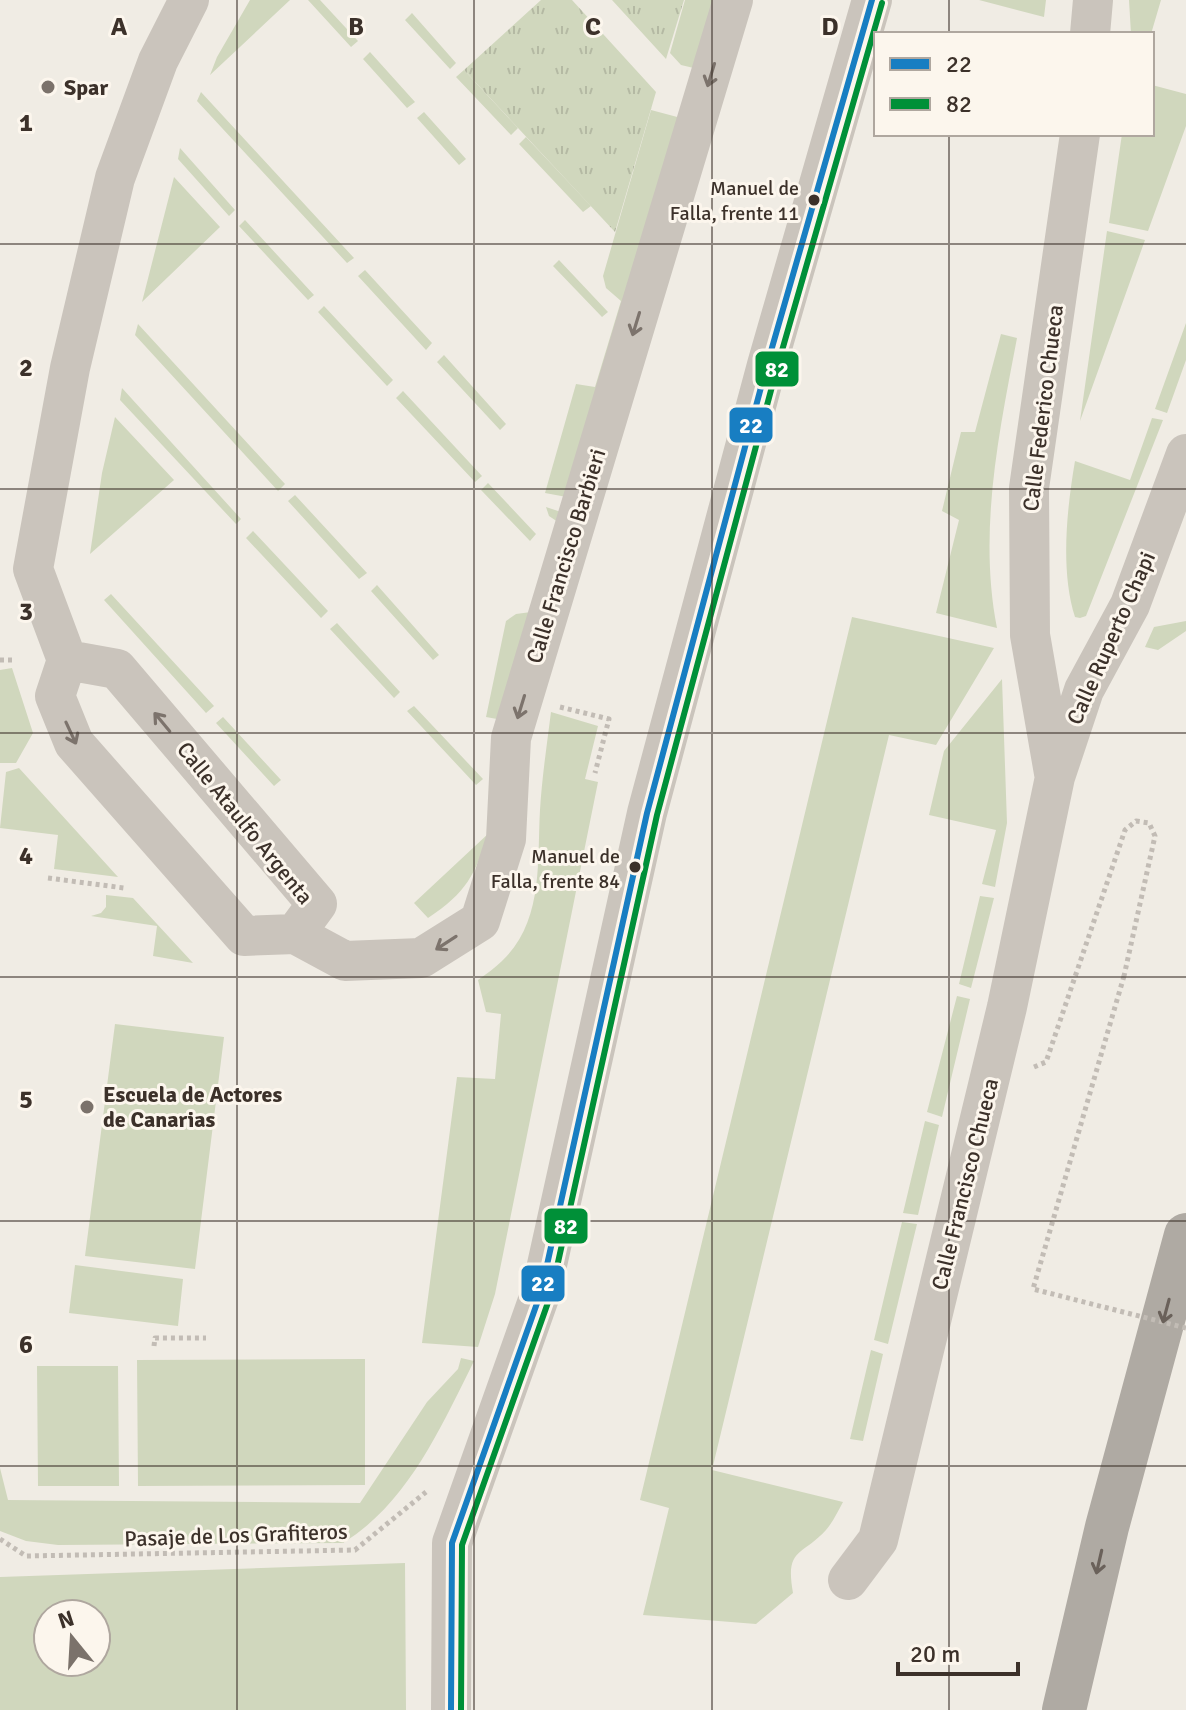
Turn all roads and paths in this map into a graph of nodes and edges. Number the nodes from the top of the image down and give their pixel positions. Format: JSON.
{"nodes":[{"id":1,"x":189,"y":0,"type":"edge"},
{"id":2,"x":733,"y":0,"type":"edge"},
{"id":3,"x":872,"y":0,"type":"edge"},
{"id":4,"x":1093,"y":0,"type":"edge"},
{"id":5,"x":1090,"y":32,"type":"edge"},
{"id":6,"x":1080,"y":136,"type":"edge"},
{"id":7,"x":1186,"y":454,"type":"edge"},
{"id":8,"x":0,"y":660,"type":"edge"},
{"id":9,"x":14,"y":660,"type":"dead end"},
{"id":10,"x":67,"y":660,"type":"junction"},
{"id":11,"x":548,"y":704,"type":"dead end"},
{"id":12,"x":595,"y":773,"type":"dead end"},
{"id":13,"x":1055,"y":777,"type":"junction"},
{"id":14,"x":48,"y":878,"type":"dead end"},
{"id":15,"x":124,"y":888,"type":"dead end"},
{"id":16,"x":295,"y":934,"type":"junction"},
{"id":17,"x":1033,"y":1067,"type":"dead end"},
{"id":18,"x":1186,"y":1235,"type":"edge"},
{"id":19,"x":1186,"y":1328,"type":"edge"},
{"id":20,"x":206,"y":1338,"type":"dead end"},
{"id":21,"x":154,"y":1346,"type":"dead end"},
{"id":22,"x":427,"y":1491,"type":"dead end"},
{"id":23,"x":0,"y":1539,"type":"edge"},
{"id":24,"x":848,"y":1580,"type":"dead end"},
{"id":25,"x":451,"y":1710,"type":"edge"},
{"id":26,"x":1064,"y":1710,"type":"edge"}],
"edges":[{"from":1,"to":10,"type":"street"},
{"from":2,"to":16,"type":"street","name":"Calle Francisco Barbieri","one_way":true},
{"from":3,"to":25,"type":"street"},
{"from":4,"to":5,"type":"street"},
{"from":6,"to":13,"type":"street","name":"Calle Federico Chueca"},
{"from":7,"to":13,"type":"street","name":"Calle Ruperto Chapi"},
{"from":8,"to":9,"type":"path"},
{"from":16,"to":10,"type":"street","name":"Calle Ataulfo Argenta","one_way":true},
{"from":10,"to":16,"type":"street","name":"Calle Ataulfo Argenta","one_way":true},
{"from":11,"to":12,"type":"path"},
{"from":13,"to":24,"type":"street","name":"Calle Francisco Chueca"},
{"from":14,"to":15,"type":"path"},
{"from":17,"to":19,"type":"path","bridge":true},
{"from":18,"to":26,"type":"highway","one_way":true},
{"from":20,"to":21,"type":"path"},
{"from":22,"to":23,"type":"path","name":"Pasaje de Los Grafiteros"}]}
